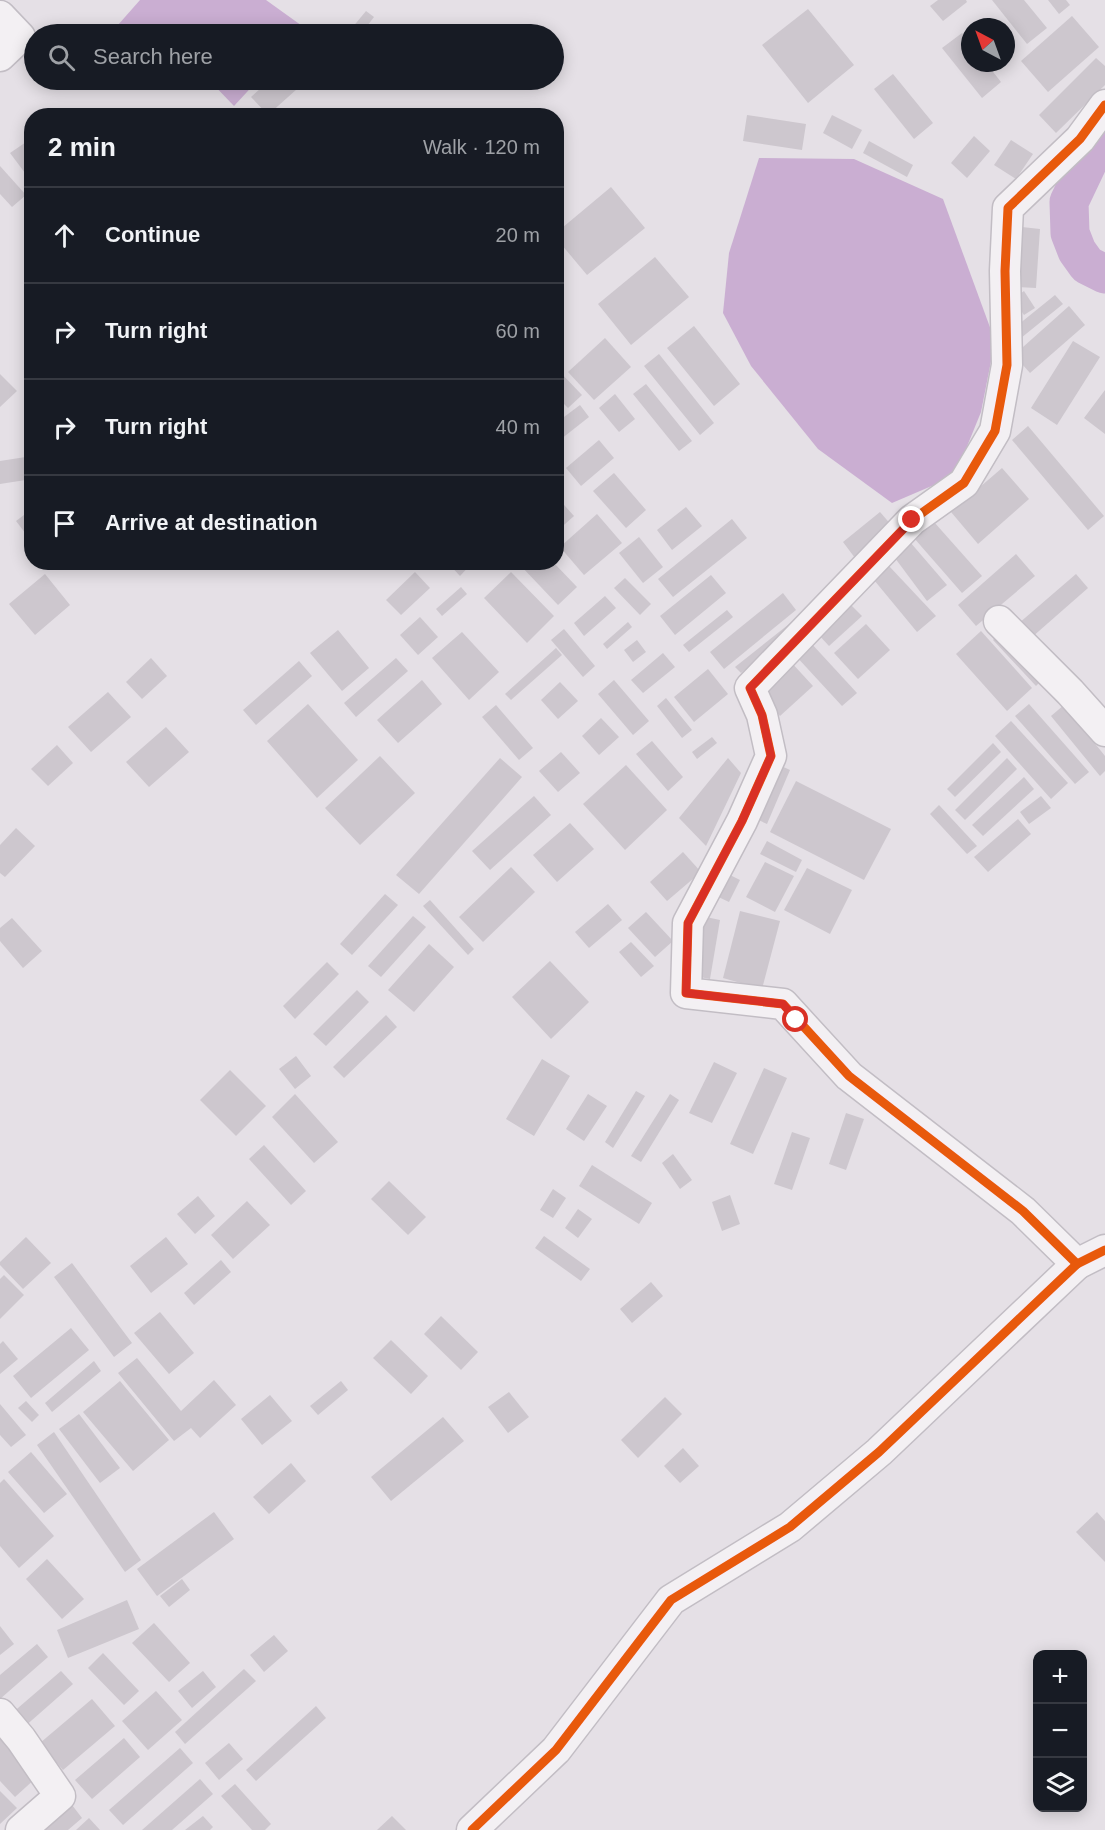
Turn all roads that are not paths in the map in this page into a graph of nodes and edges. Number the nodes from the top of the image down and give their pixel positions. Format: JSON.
{"nodes":[{"id":1,"x":0,"y":16,"type":"edge"},
{"id":2,"x":0,"y":56,"type":"edge"},
{"id":3,"x":1105,"y":105,"type":"edge"},
{"id":4,"x":999,"y":621,"type":"dead end"},
{"id":5,"x":1105,"y":731,"type":"edge"},
{"id":6,"x":1105,"y":1250,"type":"edge"},
{"id":7,"x":1077,"y":1264,"type":"junction"},
{"id":8,"x":0,"y":1714,"type":"edge"},
{"id":9,"x":21,"y":1830,"type":"edge"},
{"id":10,"x":472,"y":1830,"type":"edge"}],
"edges":[{"from":1,"to":2,"type":"street"},
{"from":3,"to":7,"type":"street"},
{"from":4,"to":5,"type":"street"},
{"from":6,"to":7,"type":"street"},
{"from":7,"to":10,"type":"street"},
{"from":8,"to":9,"type":"street"}]}
